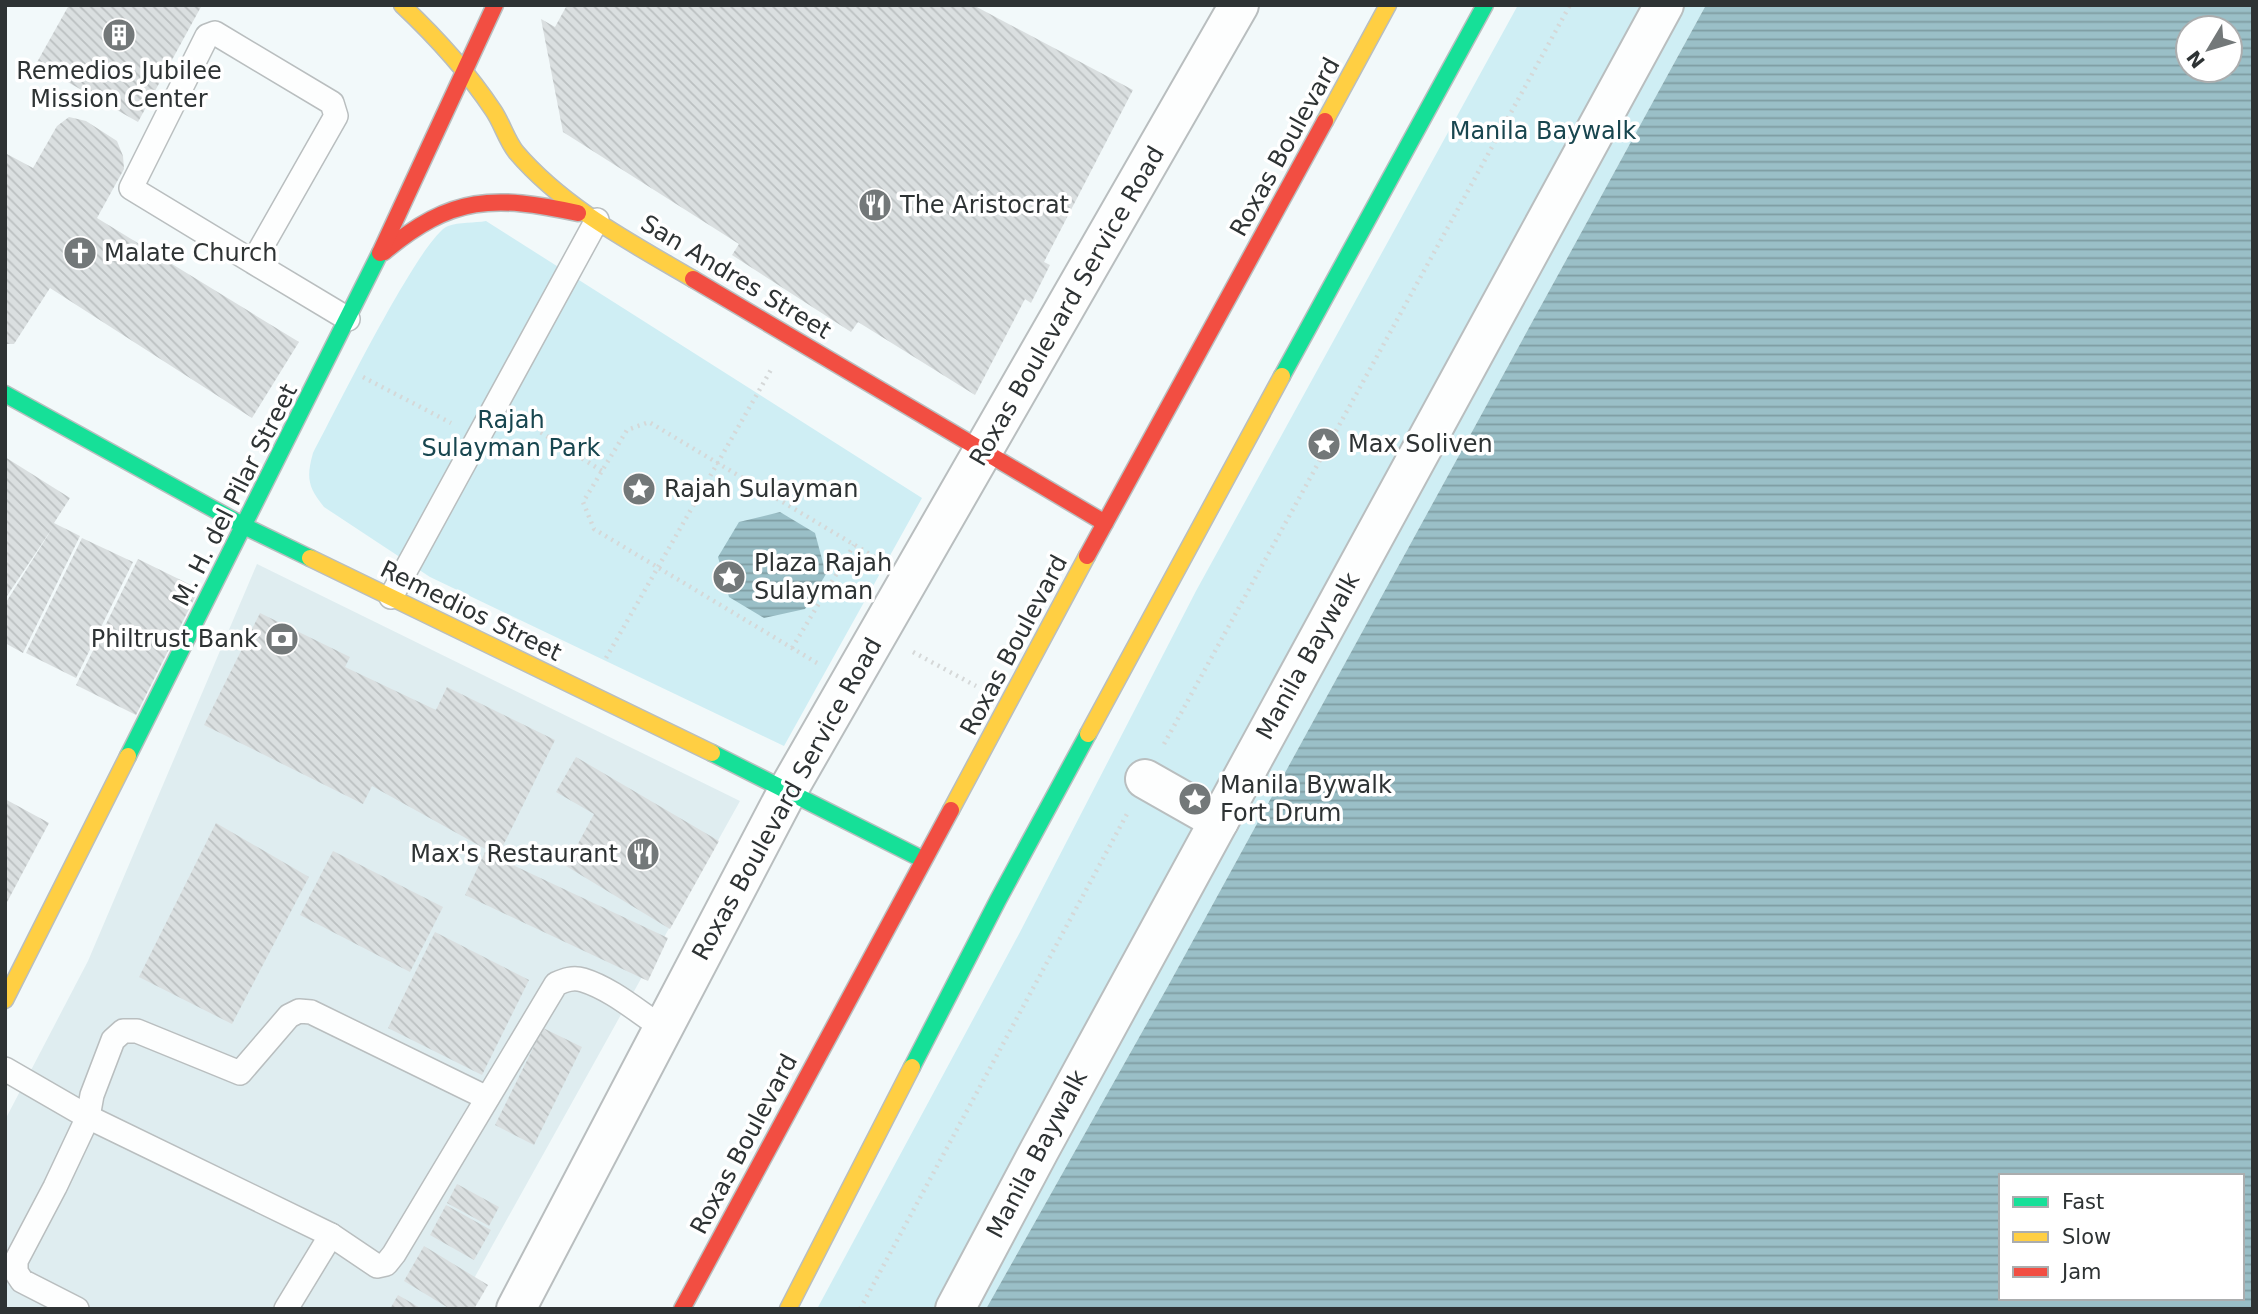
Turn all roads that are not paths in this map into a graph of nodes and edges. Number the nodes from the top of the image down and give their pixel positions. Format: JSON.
{"nodes":[{"id":1,"x":402,"y":5,"type":"edge"},
{"id":2,"x":495,"y":5,"type":"edge"},
{"id":3,"x":1239,"y":5,"type":"edge"},
{"id":4,"x":1388,"y":5,"type":"edge"},
{"id":5,"x":1485,"y":5,"type":"edge"},
{"id":6,"x":1664,"y":5,"type":"edge"},
{"id":7,"x":466,"y":70,"type":"junction"},
{"id":8,"x":591,"y":218,"type":"junction"},
{"id":9,"x":379,"y":256,"type":"junction"},
{"id":10,"x":253,"y":262,"type":"junction"},
{"id":11,"x":348,"y":319,"type":"junction"},
{"id":12,"x":5,"y":394,"type":"edge"},
{"id":13,"x":983,"y":451,"type":"junction"},
{"id":14,"x":1105,"y":523,"type":"junction"},
{"id":15,"x":246,"y":527,"type":"junction"},
{"id":16,"x":391,"y":597,"type":"junction"},
{"id":17,"x":1145,"y":779,"type":"road end"},
{"id":18,"x":788,"y":790,"type":"junction"},
{"id":19,"x":1219,"y":821,"type":"junction"},
{"id":20,"x":922,"y":859,"type":"junction"},
{"id":21,"x":5,"y":1000,"type":"edge"},
{"id":22,"x":663,"y":1028,"type":"junction"},
{"id":23,"x":5,"y":1069,"type":"edge"},
{"id":24,"x":487,"y":1098,"type":"junction"},
{"id":25,"x":89,"y":1117,"type":"junction"},
{"id":26,"x":331,"y":1236,"type":"junction"},
{"id":27,"x":77,"y":1309,"type":"edge"},
{"id":28,"x":286,"y":1309,"type":"edge"},
{"id":29,"x":516,"y":1309,"type":"edge"},
{"id":30,"x":682,"y":1309,"type":"edge"},
{"id":31,"x":788,"y":1309,"type":"edge"},
{"id":32,"x":955,"y":1309,"type":"edge"}],
"edges":[{"from":1,"to":7,"type":"main road","name":"San Andres Street"},
{"from":2,"to":7,"type":"main road","name":"M. H. del Pilar Street"},
{"from":3,"to":13,"type":"street","name":"Roxas Boulevard Service Road"},
{"from":4,"to":14,"type":"main road","name":"Roxas Boulevard"},
{"from":5,"to":31,"type":"main road"},
{"from":6,"to":19,"type":"street","name":"Manila Baywalk"},
{"from":7,"to":8,"type":"main road","name":"San Andres Street"},
{"from":7,"to":9,"type":"main road","name":"M. H. del Pilar Street"},
{"from":8,"to":9,"type":"main road"},
{"from":8,"to":13,"type":"main road","name":"San Andres Street"},
{"from":8,"to":16,"type":"lane"},
{"from":9,"to":11,"type":"main road","name":"M. H. del Pilar Street"},
{"from":10,"to":10,"type":"lane"},
{"from":10,"to":11,"type":"lane"},
{"from":11,"to":15,"type":"main road","name":"M. H. del Pilar Street"},
{"from":12,"to":15,"type":"main road","name":"Remedios Street"},
{"from":13,"to":14,"type":"main road","name":"San Andres Street"},
{"from":13,"to":18,"type":"street","name":"Roxas Boulevard Service Road"},
{"from":14,"to":20,"type":"main road","name":"Roxas Boulevard"},
{"from":15,"to":16,"type":"main road","name":"Remedios Street"},
{"from":15,"to":21,"type":"main road","name":"M. H. del Pilar Street"},
{"from":16,"to":18,"type":"main road","name":"Remedios Street"},
{"from":17,"to":19,"type":"street"},
{"from":18,"to":20,"type":"main road","name":"Remedios Street"},
{"from":18,"to":22,"type":"street","name":"Roxas Boulevard Service Road"},
{"from":19,"to":32,"type":"street","name":"Manila Baywalk"},
{"from":20,"to":30,"type":"main road","name":"Roxas Boulevard"},
{"from":22,"to":24,"type":"lane"},
{"from":22,"to":29,"type":"street","name":"Roxas Boulevard Service Road"},
{"from":23,"to":25,"type":"lane"},
{"from":24,"to":25,"type":"lane"},
{"from":24,"to":26,"type":"lane"},
{"from":25,"to":26,"type":"lane"},
{"from":25,"to":27,"type":"lane"},
{"from":26,"to":28,"type":"lane"}]}
